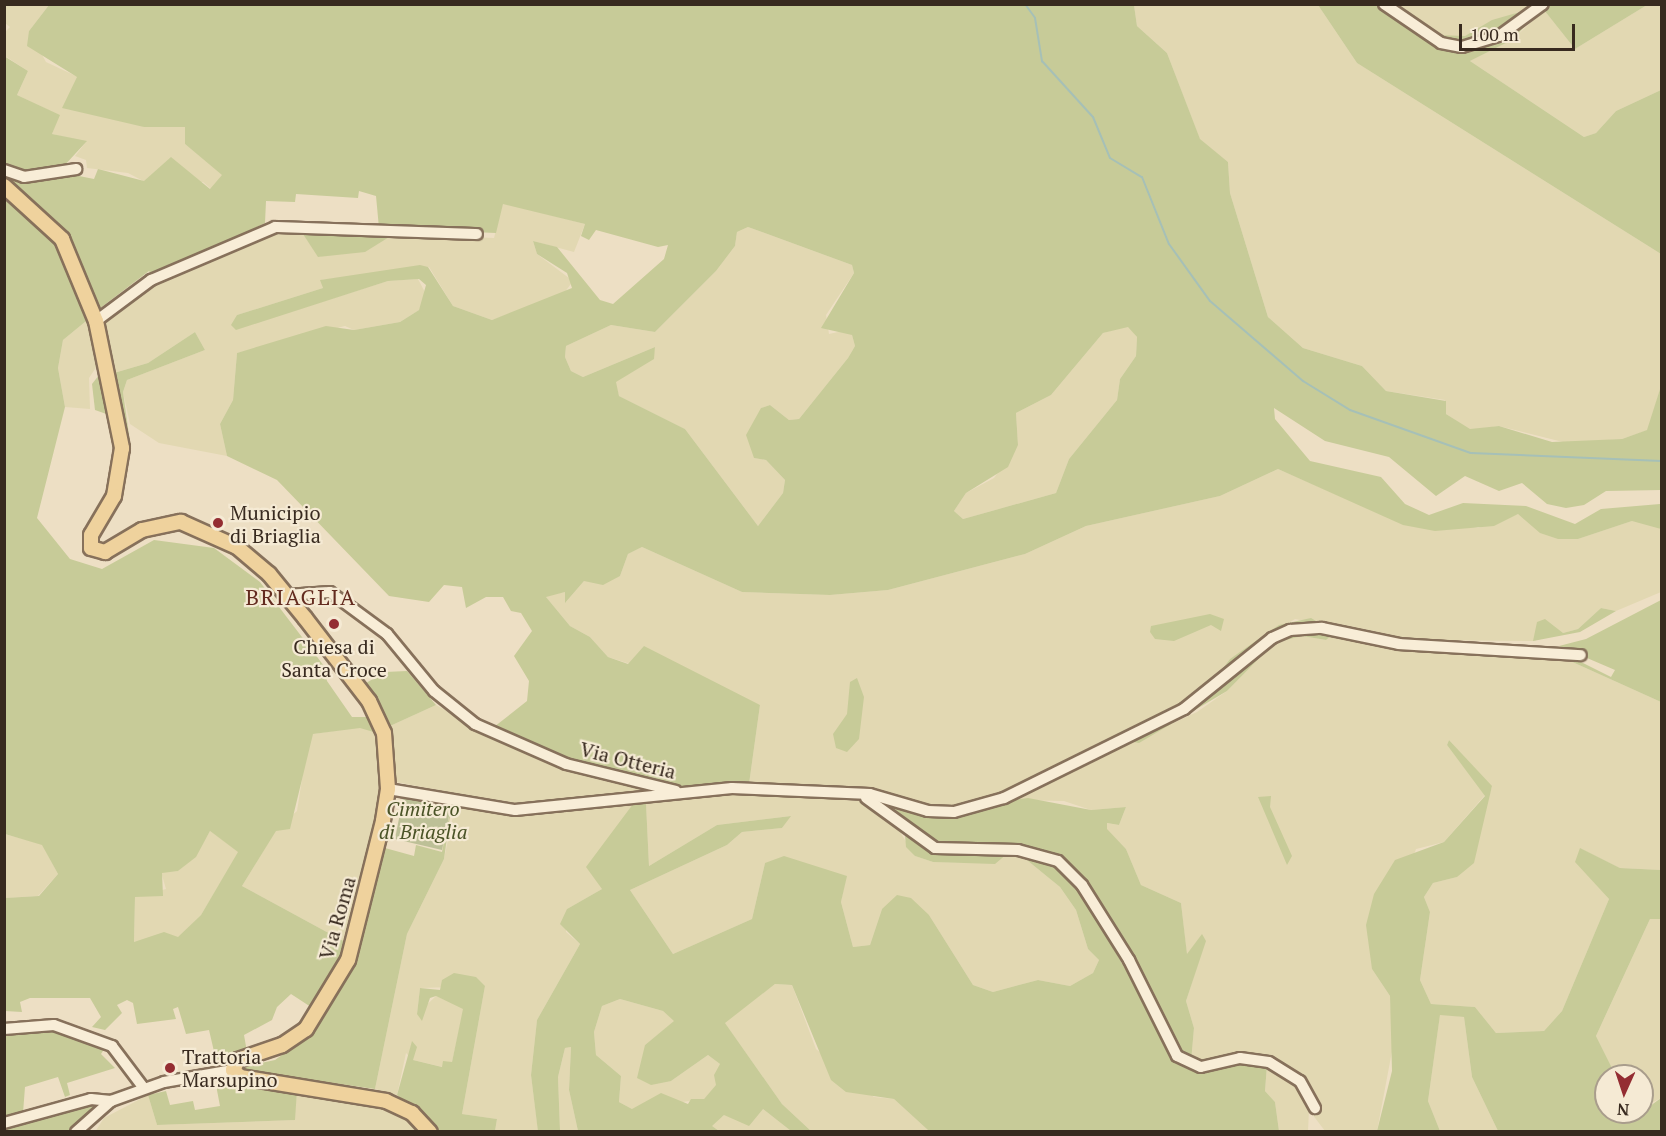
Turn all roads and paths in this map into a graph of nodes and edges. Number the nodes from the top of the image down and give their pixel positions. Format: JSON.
{"nodes":[{"id":1,"x":1384,"y":4,"type":"edge"},
{"id":2,"x":1544,"y":4,"type":"edge"},
{"id":3,"x":76,"y":169,"type":"dead end"},
{"id":4,"x":4,"y":170,"type":"edge"},
{"id":5,"x":4,"y":186,"type":"edge"},
{"id":6,"x":477,"y":234,"type":"dead end"},
{"id":7,"x":96,"y":321,"type":"junction"},
{"id":8,"x":286,"y":595,"type":"junction"},
{"id":9,"x":1581,"y":655,"type":"dead end"},
{"id":10,"x":388,"y":789,"type":"junction"},
{"id":11,"x":682,"y":792,"type":"junction"},
{"id":12,"x":852,"y":794,"type":"junction"},
{"id":13,"x":4,"y":1029,"type":"edge"},
{"id":14,"x":233,"y":1070,"type":"junction"},
{"id":15,"x":143,"y":1087,"type":"junction"},
{"id":16,"x":111,"y":1101,"type":"junction"},
{"id":17,"x":1315,"y":1108,"type":"dead end"},
{"id":18,"x":4,"y":1123,"type":"edge"},
{"id":19,"x":76,"y":1131,"type":"edge"},
{"id":20,"x":430,"y":1131,"type":"edge"}],
"edges":[{"from":1,"to":2,"type":"street"},
{"from":3,"to":4,"type":"street"},
{"from":5,"to":7,"type":"main road"},
{"from":6,"to":7,"type":"street"},
{"from":7,"to":8,"type":"main road","name":"Via Roma"},
{"from":8,"to":10,"type":"main road","name":"Via Roma"},
{"from":8,"to":11,"type":"street","name":"Via Otteria"},
{"from":9,"to":12,"type":"street"},
{"from":10,"to":11,"type":"street","name":"Via Otteria"},
{"from":10,"to":14,"type":"main road","name":"Via Roma"},
{"from":11,"to":12,"type":"street"},
{"from":12,"to":17,"type":"street"},
{"from":13,"to":15,"type":"street"},
{"from":14,"to":15,"type":"street","name":"Via Roma"},
{"from":14,"to":20,"type":"main road"},
{"from":15,"to":16,"type":"street","name":"Via Roma"},
{"from":16,"to":18,"type":"street","name":"Via Roma"},
{"from":16,"to":19,"type":"street"}]}
